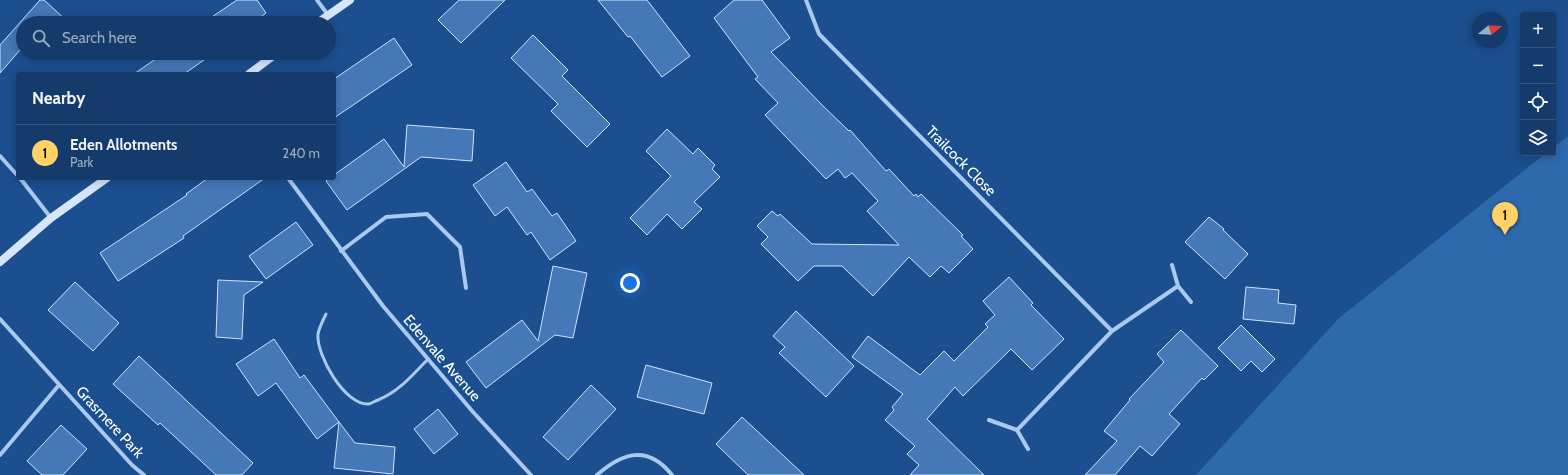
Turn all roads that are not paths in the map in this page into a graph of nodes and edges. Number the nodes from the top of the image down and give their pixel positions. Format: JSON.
{"nodes":[{"id":1,"x":317,"y":0,"type":"edge"},
{"id":2,"x":350,"y":0,"type":"edge"},
{"id":3,"x":806,"y":0,"type":"edge"},
{"id":4,"x":328,"y":15,"type":"joint"},
{"id":5,"x":268,"y":60,"type":"edge"},
{"id":6,"x":252,"y":72,"type":"edge"},
{"id":7,"x":0,"y":156,"type":"edge"},
{"id":8,"x":16,"y":174,"type":"edge"},
{"id":9,"x":22,"y":180,"type":"edge"},
{"id":10,"x":104,"y":180,"type":"edge"},
{"id":11,"x":289,"y":180,"type":"edge"},
{"id":12,"x":51,"y":218,"type":"junction"},
{"id":13,"x":341,"y":250,"type":"junction"},
{"id":14,"x":0,"y":262,"type":"edge"},
{"id":15,"x":1172,"y":265,"type":"dead end"},
{"id":16,"x":1178,"y":286,"type":"junction"},
{"id":17,"x":466,"y":288,"type":"dead end"},
{"id":18,"x":1191,"y":302,"type":"dead end"},
{"id":19,"x":326,"y":314,"type":"dead end"},
{"id":20,"x":0,"y":319,"type":"edge"},
{"id":21,"x":1112,"y":331,"type":"junction"},
{"id":22,"x":427,"y":360,"type":"junction"},
{"id":23,"x":59,"y":385,"type":"junction"},
{"id":24,"x":989,"y":420,"type":"dead end"},
{"id":25,"x":1017,"y":430,"type":"junction"},
{"id":26,"x":1028,"y":449,"type":"dead end"},
{"id":27,"x":0,"y":456,"type":"edge"},
{"id":28,"x":144,"y":475,"type":"edge"},
{"id":29,"x":531,"y":475,"type":"edge"},
{"id":30,"x":597,"y":475,"type":"edge"},
{"id":31,"x":672,"y":475,"type":"edge"}],
"edges":[{"from":1,"to":4,"type":"street"},
{"from":2,"to":4,"type":"street"},
{"from":3,"to":21,"type":"street","name":"Trailcock Close"},
{"from":5,"to":6,"type":"street"},
{"from":7,"to":8,"type":"street"},
{"from":9,"to":12,"type":"street"},
{"from":10,"to":12,"type":"street"},
{"from":11,"to":13,"type":"street","name":"Edenvale Avenue"},
{"from":12,"to":14,"type":"street"},
{"from":13,"to":17,"type":"street"},
{"from":13,"to":22,"type":"street","name":"Edenvale Avenue"},
{"from":15,"to":16,"type":"street"},
{"from":16,"to":18,"type":"street"},
{"from":16,"to":21,"type":"street"},
{"from":19,"to":22,"type":"lane"},
{"from":20,"to":23,"type":"street","name":"Grasmere Park"},
{"from":21,"to":25,"type":"street"},
{"from":22,"to":29,"type":"street","name":"Edenvale Avenue"},
{"from":23,"to":27,"type":"street","name":"Grasmere Park"},
{"from":23,"to":28,"type":"street","name":"Grasmere Park"},
{"from":24,"to":25,"type":"street"},
{"from":25,"to":26,"type":"street"},
{"from":30,"to":31,"type":"street"}]}
